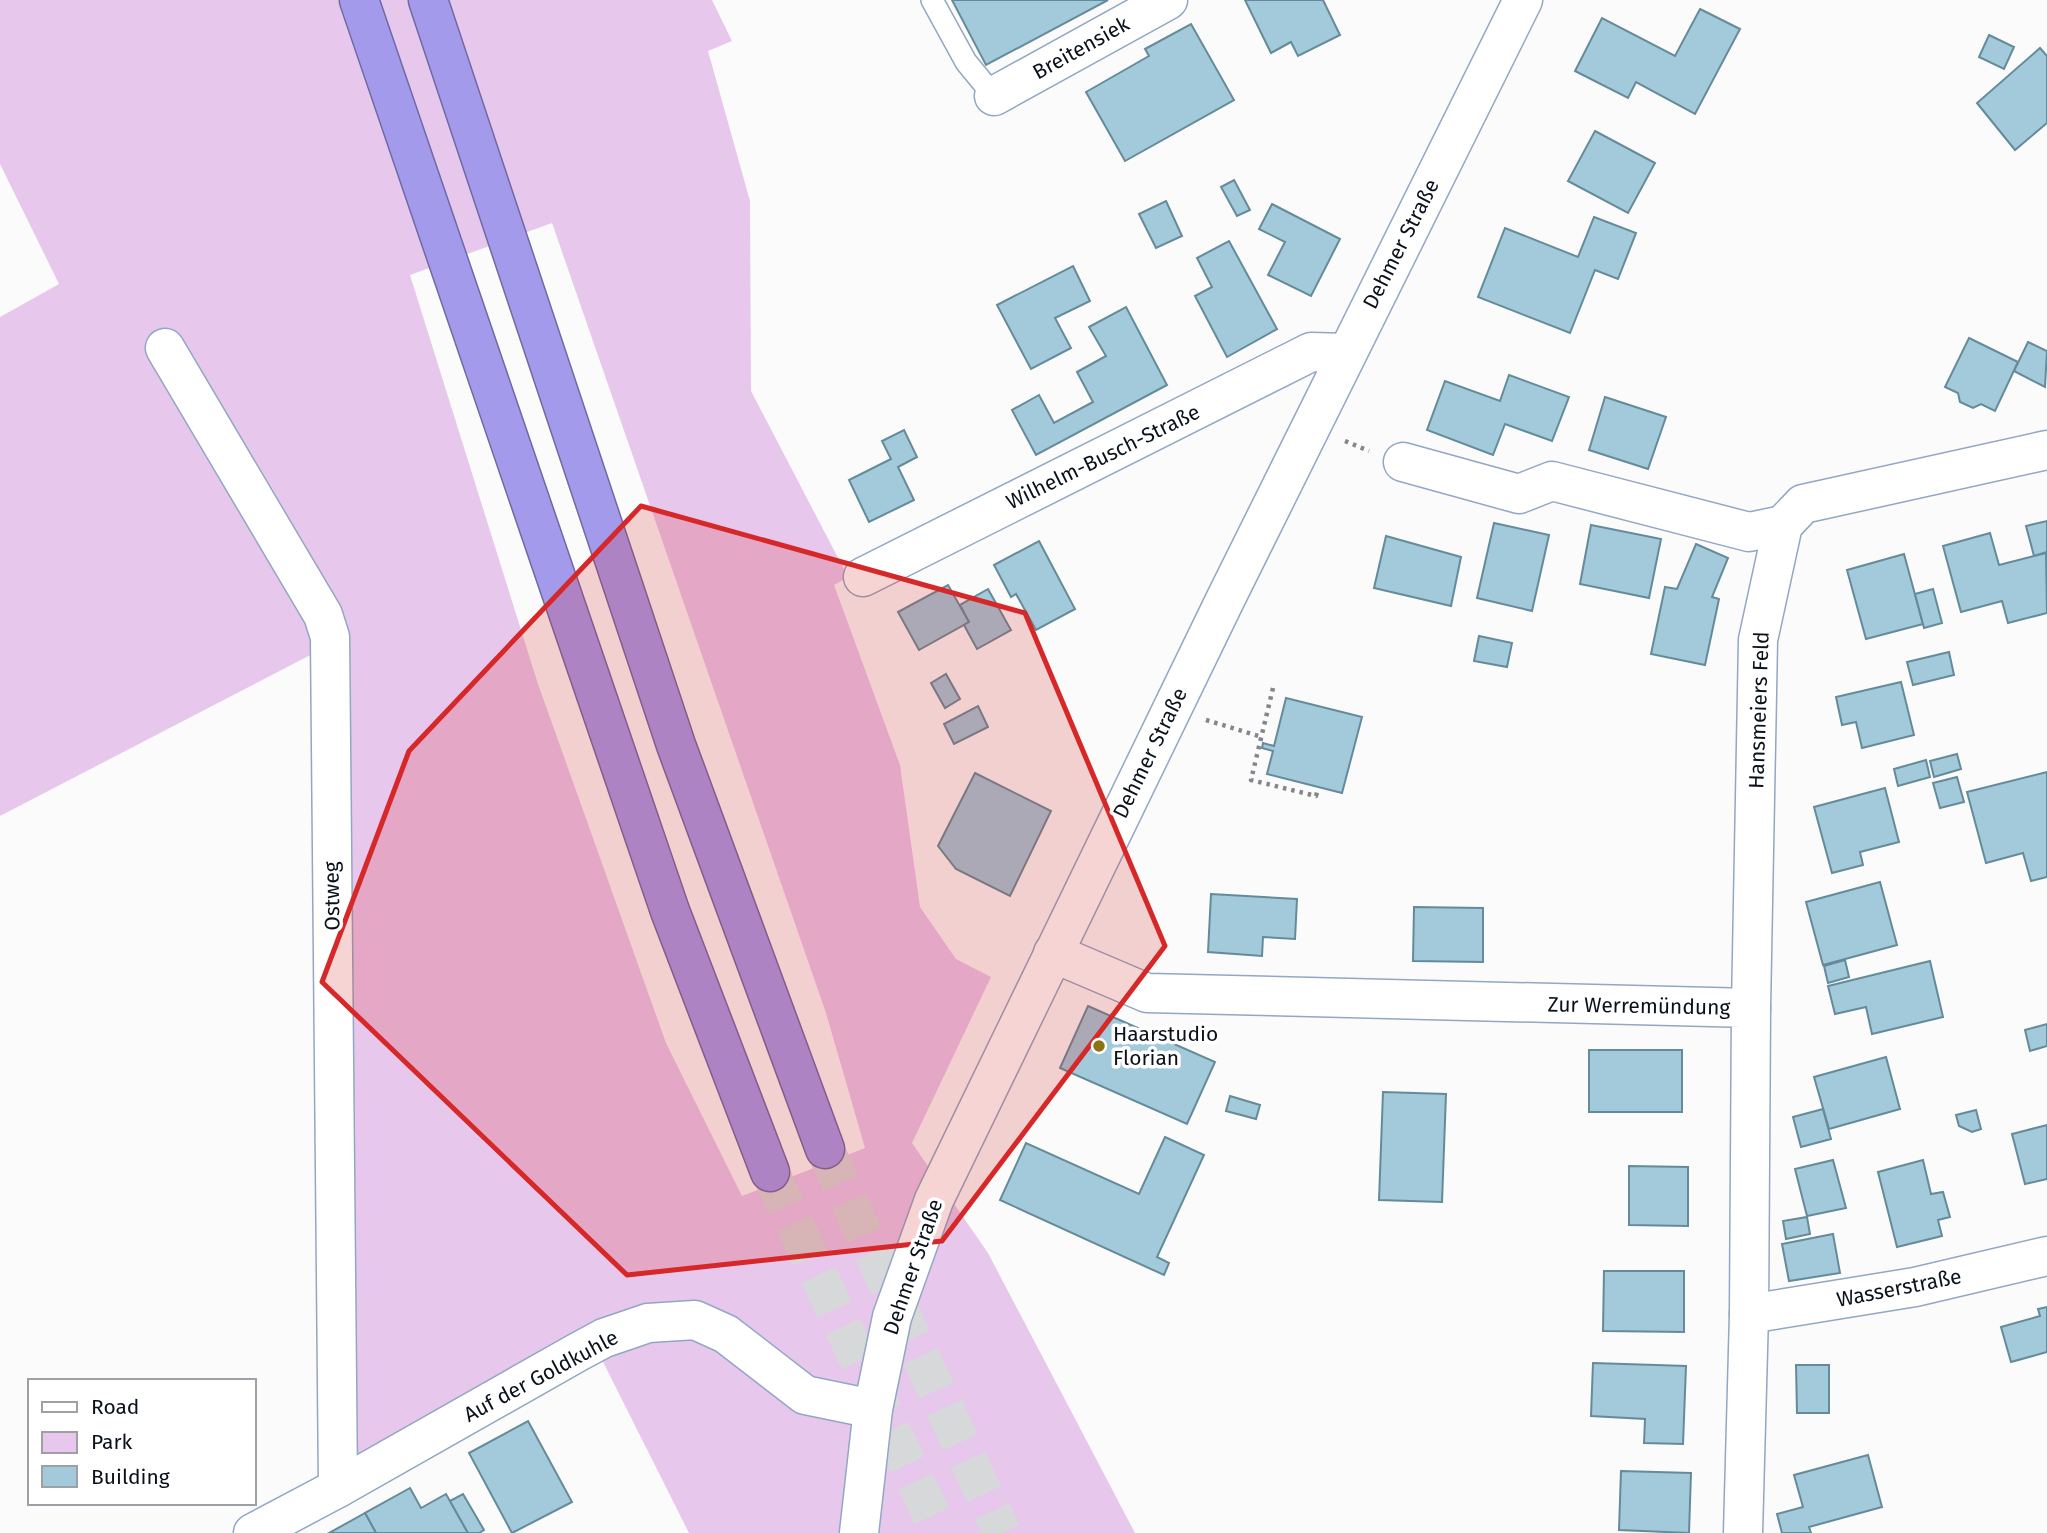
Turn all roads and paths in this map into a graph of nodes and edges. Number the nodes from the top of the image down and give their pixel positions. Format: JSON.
{"nodes":[{"id":1,"x":359,"y":0,"type":"edge"},
{"id":2,"x":428,"y":0,"type":"edge"},
{"id":3,"x":932,"y":0,"type":"edge"},
{"id":4,"x":1168,"y":0,"type":"edge"},
{"id":5,"x":1523,"y":0,"type":"edge"},
{"id":6,"x":994,"y":96,"type":"joint"},
{"id":7,"x":165,"y":348,"type":"dead end"},
{"id":8,"x":1347,"y":354,"type":"junction"},
{"id":9,"x":2047,"y":450,"type":"edge"},
{"id":10,"x":1403,"y":462,"type":"dead end"},
{"id":11,"x":1783,"y":526,"type":"junction"},
{"id":12,"x":863,"y":577,"type":"dead end"},
{"id":13,"x":1273,"y":688,"type":"dead end"},
{"id":14,"x":1205,"y":720,"type":"dead end"},
{"id":15,"x":1262,"y":737,"type":"junction"},
{"id":16,"x":1318,"y":789,"type":"dead end"},
{"id":17,"x":1053,"y":953,"type":"junction"},
{"id":18,"x":1751,"y":1008,"type":"junction"},
{"id":19,"x":825,"y":1149,"type":"tunnel mouth"},
{"id":20,"x":770,"y":1171,"type":"tunnel mouth"},
{"id":21,"x":2047,"y":1256,"type":"edge"},
{"id":22,"x":1749,"y":1314,"type":"junction"},
{"id":23,"x":873,"y":1409,"type":"junction"},
{"id":24,"x":338,"y":1488,"type":"junction"},
{"id":25,"x":253,"y":1533,"type":"edge"},
{"id":26,"x":859,"y":1533,"type":"edge"},
{"id":27,"x":1743,"y":1533,"type":"edge"}],
"edges":[{"from":1,"to":20,"type":"highway"},
{"from":2,"to":19,"type":"highway"},
{"from":3,"to":6,"type":"lane"},
{"from":4,"to":6,"type":"street","name":"Breitensiek"},
{"from":5,"to":8,"type":"street","name":"Dehmer Straße"},
{"from":7,"to":24,"type":"street","name":"Ostweg"},
{"from":8,"to":12,"type":"street","name":"Wilhelm-Busch-Straße"},
{"from":8,"to":17,"type":"street","name":"Dehmer Straße"},
{"from":9,"to":11,"type":"street"},
{"from":10,"to":11,"type":"street"},
{"from":11,"to":18,"type":"street","name":"Hansmeiers Feld"},
{"from":13,"to":15,"type":"path"},
{"from":14,"to":15,"type":"path"},
{"from":15,"to":16,"type":"path"},
{"from":17,"to":18,"type":"street","name":"Zur Werremündung"},
{"from":17,"to":23,"type":"street","name":"Dehmer Straße"},
{"from":18,"to":22,"type":"street","name":"Zur Werremündung"},
{"from":21,"to":22,"type":"street","name":"Wasserstraße"},
{"from":22,"to":27,"type":"street","name":"Zur Werremündung"},
{"from":23,"to":24,"type":"street","name":"Auf der Goldkuhle"},
{"from":23,"to":26,"type":"street","name":"Dehmer Straße"},
{"from":24,"to":25,"type":"street","name":"Auf der Goldkuhle"}]}
